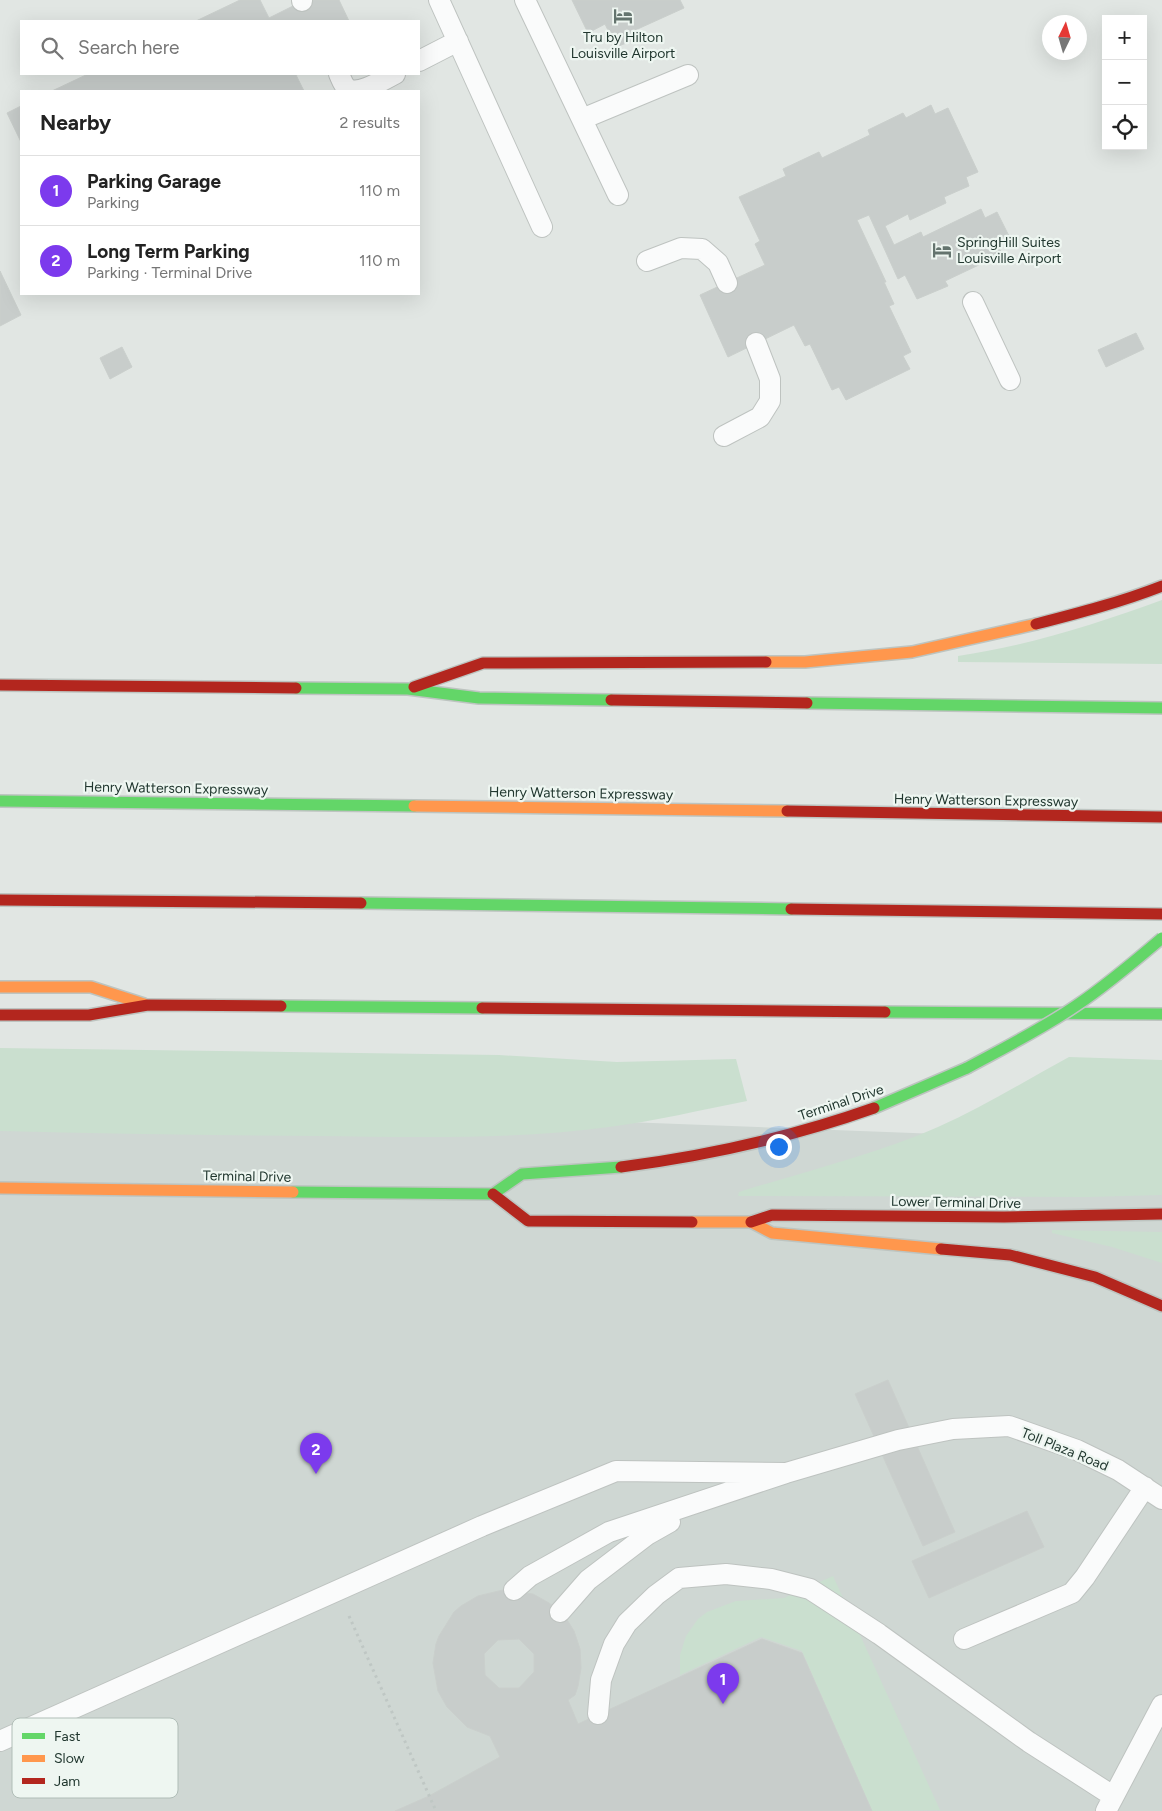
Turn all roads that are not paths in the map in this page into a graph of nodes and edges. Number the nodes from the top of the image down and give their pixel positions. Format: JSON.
{"nodes":[{"id":1,"x":439,"y":0,"type":"edge"},
{"id":2,"x":526,"y":0,"type":"edge"},
{"id":3,"x":458,"y":41,"type":"junction"},
{"id":4,"x":420,"y":60,"type":"edge"},
{"id":5,"x":340,"y":75,"type":"edge"},
{"id":6,"x":393,"y":75,"type":"edge"},
{"id":7,"x":688,"y":75,"type":"dead end"},
{"id":8,"x":350,"y":90,"type":"edge"},
{"id":9,"x":361,"y":90,"type":"edge"},
{"id":10,"x":582,"y":119,"type":"junction"},
{"id":11,"x":618,"y":195,"type":"dead end"},
{"id":12,"x":542,"y":227,"type":"dead end"},
{"id":13,"x":647,"y":261,"type":"dead end"},
{"id":14,"x":727,"y":282,"type":"dead end"},
{"id":15,"x":973,"y":302,"type":"dead end"},
{"id":16,"x":756,"y":343,"type":"dead end"},
{"id":17,"x":1010,"y":380,"type":"dead end"},
{"id":18,"x":724,"y":436,"type":"dead end"},
{"id":19,"x":1162,"y":586,"type":"edge"},
{"id":20,"x":0,"y":685,"type":"edge"},
{"id":21,"x":408,"y":689,"type":"junction"},
{"id":22,"x":1162,"y":708,"type":"edge"},
{"id":23,"x":0,"y":801,"type":"edge"},
{"id":24,"x":1162,"y":817,"type":"edge"},
{"id":25,"x":0,"y":900,"type":"edge"},
{"id":26,"x":1162,"y":914,"type":"edge"},
{"id":27,"x":1162,"y":938,"type":"edge"},
{"id":28,"x":0,"y":987,"type":"edge"},
{"id":29,"x":148,"y":1005,"type":"junction"},
{"id":30,"x":1162,"y":1014,"type":"edge"},
{"id":31,"x":0,"y":1015,"type":"edge"},
{"id":32,"x":0,"y":1188,"type":"edge"},
{"id":33,"x":493,"y":1194,"type":"junction"},
{"id":34,"x":1162,"y":1214,"type":"edge"},
{"id":35,"x":751,"y":1222,"type":"junction"},
{"id":36,"x":1162,"y":1306,"type":"edge"},
{"id":37,"x":786,"y":1473,"type":"junction"},
{"id":38,"x":1145,"y":1487,"type":"junction"},
{"id":39,"x":719,"y":1496,"type":"junction"},
{"id":40,"x":1162,"y":1499,"type":"edge"},
{"id":41,"x":514,"y":1590,"type":"dead end"},
{"id":42,"x":560,"y":1612,"type":"dead end"},
{"id":43,"x":964,"y":1639,"type":"dead end"},
{"id":44,"x":1162,"y":1705,"type":"edge"},
{"id":45,"x":598,"y":1714,"type":"dead end"},
{"id":46,"x":52,"y":1718,"type":"edge"},
{"id":47,"x":12,"y":1736,"type":"edge"},
{"id":48,"x":0,"y":1741,"type":"edge"},
{"id":49,"x":1110,"y":1804,"type":"edge"}],
"edges":[{"from":1,"to":3,"type":"lane"},
{"from":2,"to":10,"type":"lane"},
{"from":3,"to":4,"type":"lane"},
{"from":3,"to":12,"type":"lane"},
{"from":5,"to":8,"type":"lane"},
{"from":6,"to":9,"type":"lane"},
{"from":7,"to":10,"type":"lane"},
{"from":10,"to":11,"type":"lane"},
{"from":13,"to":14,"type":"lane"},
{"from":15,"to":17,"type":"lane"},
{"from":16,"to":18,"type":"lane"},
{"from":19,"to":21,"type":"main road"},
{"from":20,"to":21,"type":"main road"},
{"from":21,"to":22,"type":"main road"},
{"from":23,"to":24,"type":"main road","name":"Henry Watterson Expressway"},
{"from":25,"to":26,"type":"main road"},
{"from":27,"to":33,"type":"main road","name":"Terminal Drive","bridge":true},
{"from":28,"to":29,"type":"main road"},
{"from":29,"to":30,"type":"main road"},
{"from":29,"to":31,"type":"main road"},
{"from":32,"to":33,"type":"main road","name":"Terminal Drive"},
{"from":33,"to":35,"type":"main road"},
{"from":34,"to":35,"type":"main road","name":"Lower Terminal Drive"},
{"from":35,"to":36,"type":"main road"},
{"from":37,"to":38,"type":"lane","name":"Toll Plaza Road"},
{"from":37,"to":39,"type":"lane"},
{"from":37,"to":46,"type":"lane"},
{"from":38,"to":40,"type":"lane","name":"Toll Plaza Road"},
{"from":38,"to":43,"type":"lane"},
{"from":39,"to":41,"type":"lane"},
{"from":39,"to":42,"type":"lane"},
{"from":44,"to":49,"type":"lane"},
{"from":45,"to":49,"type":"lane"},
{"from":47,"to":48,"type":"lane"}]}
